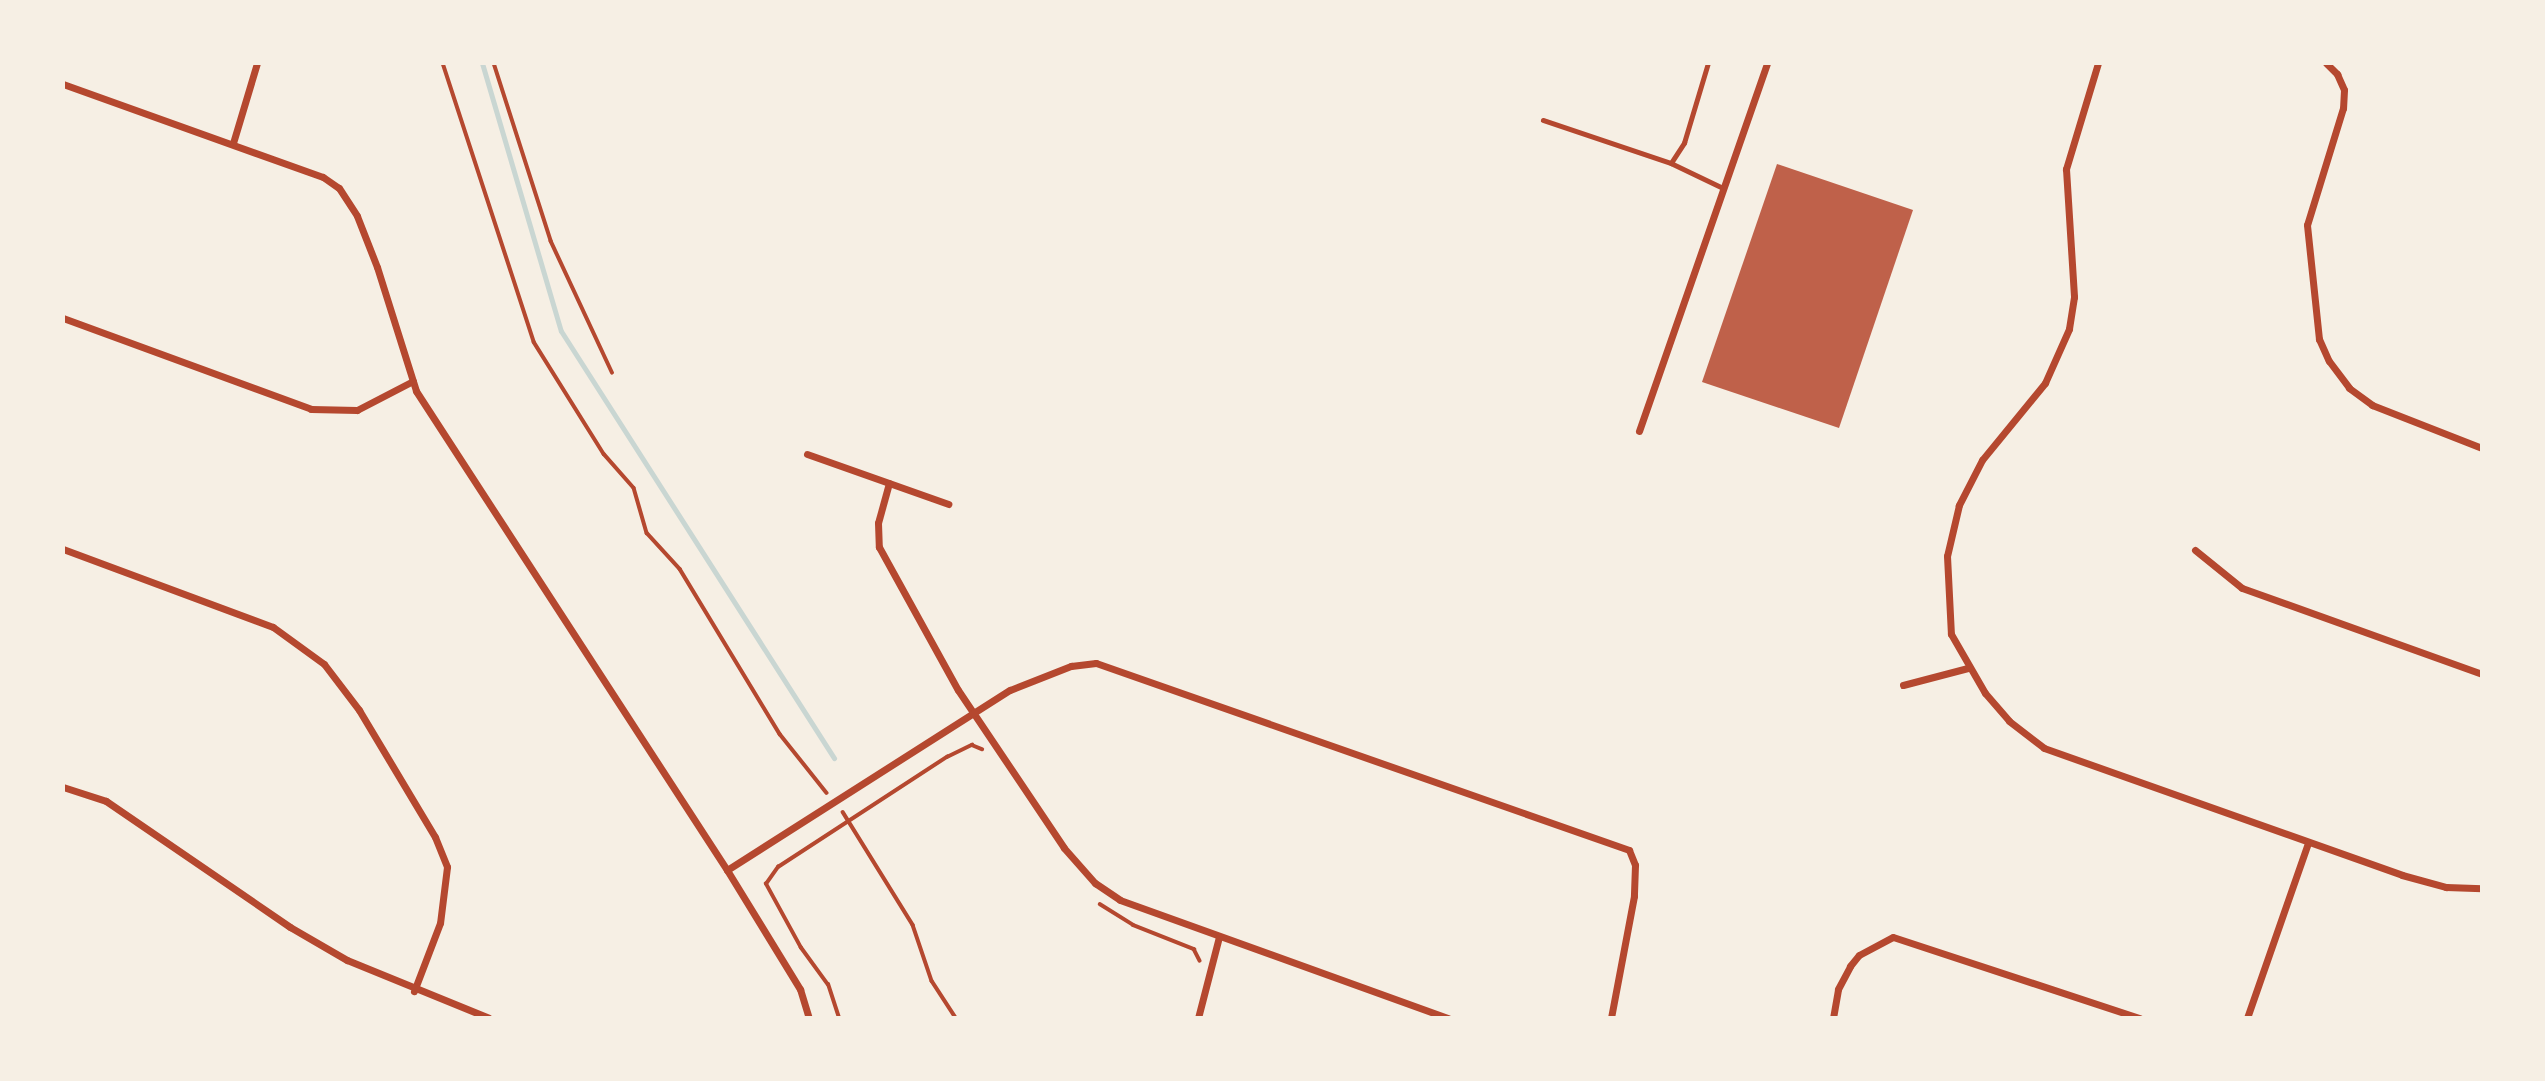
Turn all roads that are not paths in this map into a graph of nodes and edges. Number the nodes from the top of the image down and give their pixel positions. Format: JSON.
{"nodes":[{"id":1,"x":257,"y":63,"type":"edge"},
{"id":2,"x":1708,"y":63,"type":"edge"},
{"id":3,"x":1767,"y":63,"type":"edge"},
{"id":4,"x":2098,"y":63,"type":"edge"},
{"id":5,"x":2326,"y":63,"type":"edge"},
{"id":6,"x":63,"y":84,"type":"edge"},
{"id":7,"x":1543,"y":120,"type":"dead end"},
{"id":8,"x":233,"y":143,"type":"junction"},
{"id":9,"x":1671,"y":163,"type":"junction"},
{"id":10,"x":1723,"y":188,"type":"junction"},
{"id":11,"x":63,"y":318,"type":"edge"},
{"id":12,"x":413,"y":381,"type":"junction"},
{"id":13,"x":1639,"y":431,"type":"dead end"},
{"id":14,"x":2482,"y":448,"type":"edge"},
{"id":15,"x":807,"y":454,"type":"dead end"},
{"id":16,"x":889,"y":483,"type":"junction"},
{"id":17,"x":948,"y":503,"type":"dead end"},
{"id":18,"x":63,"y":549,"type":"edge"},
{"id":19,"x":2195,"y":550,"type":"dead end"},
{"id":20,"x":1968,"y":668,"type":"junction"},
{"id":21,"x":2482,"y":674,"type":"edge"},
{"id":22,"x":1903,"y":685,"type":"dead end"},
{"id":23,"x":973,"y":712,"type":"junction"},
{"id":24,"x":63,"y":787,"type":"edge"},
{"id":25,"x":2308,"y":842,"type":"junction"},
{"id":26,"x":727,"y":870,"type":"junction"},
{"id":27,"x":2482,"y":888,"type":"edge"},
{"id":28,"x":1219,"y":937,"type":"junction"},
{"id":29,"x":414,"y":991,"type":"junction"},
{"id":30,"x":489,"y":1018,"type":"edge"},
{"id":31,"x":809,"y":1018,"type":"edge"},
{"id":32,"x":1198,"y":1018,"type":"edge"},
{"id":33,"x":1448,"y":1018,"type":"edge"},
{"id":34,"x":1611,"y":1018,"type":"edge"},
{"id":35,"x":1833,"y":1018,"type":"edge"},
{"id":36,"x":2140,"y":1018,"type":"edge"},
{"id":37,"x":2247,"y":1018,"type":"edge"}],
"edges":[{"from":1,"to":8,"type":"street"},
{"from":2,"to":9,"type":"lane"},
{"from":3,"to":10,"type":"street"},
{"from":4,"to":20,"type":"street"},
{"from":5,"to":14,"type":"street"},
{"from":6,"to":8,"type":"street"},
{"from":7,"to":9,"type":"lane"},
{"from":8,"to":12,"type":"street"},
{"from":9,"to":10,"type":"lane"},
{"from":10,"to":13,"type":"street"},
{"from":11,"to":12,"type":"street"},
{"from":12,"to":26,"type":"street"},
{"from":15,"to":16,"type":"street"},
{"from":16,"to":17,"type":"street"},
{"from":16,"to":23,"type":"street"},
{"from":18,"to":29,"type":"street"},
{"from":19,"to":21,"type":"street"},
{"from":20,"to":22,"type":"street"},
{"from":20,"to":25,"type":"street"},
{"from":23,"to":26,"type":"street"},
{"from":23,"to":28,"type":"street"},
{"from":23,"to":34,"type":"street"},
{"from":24,"to":29,"type":"street"},
{"from":25,"to":27,"type":"street"},
{"from":25,"to":37,"type":"street"},
{"from":26,"to":31,"type":"street"},
{"from":28,"to":32,"type":"street"},
{"from":28,"to":33,"type":"street"},
{"from":29,"to":30,"type":"street"},
{"from":35,"to":36,"type":"street"}]}
